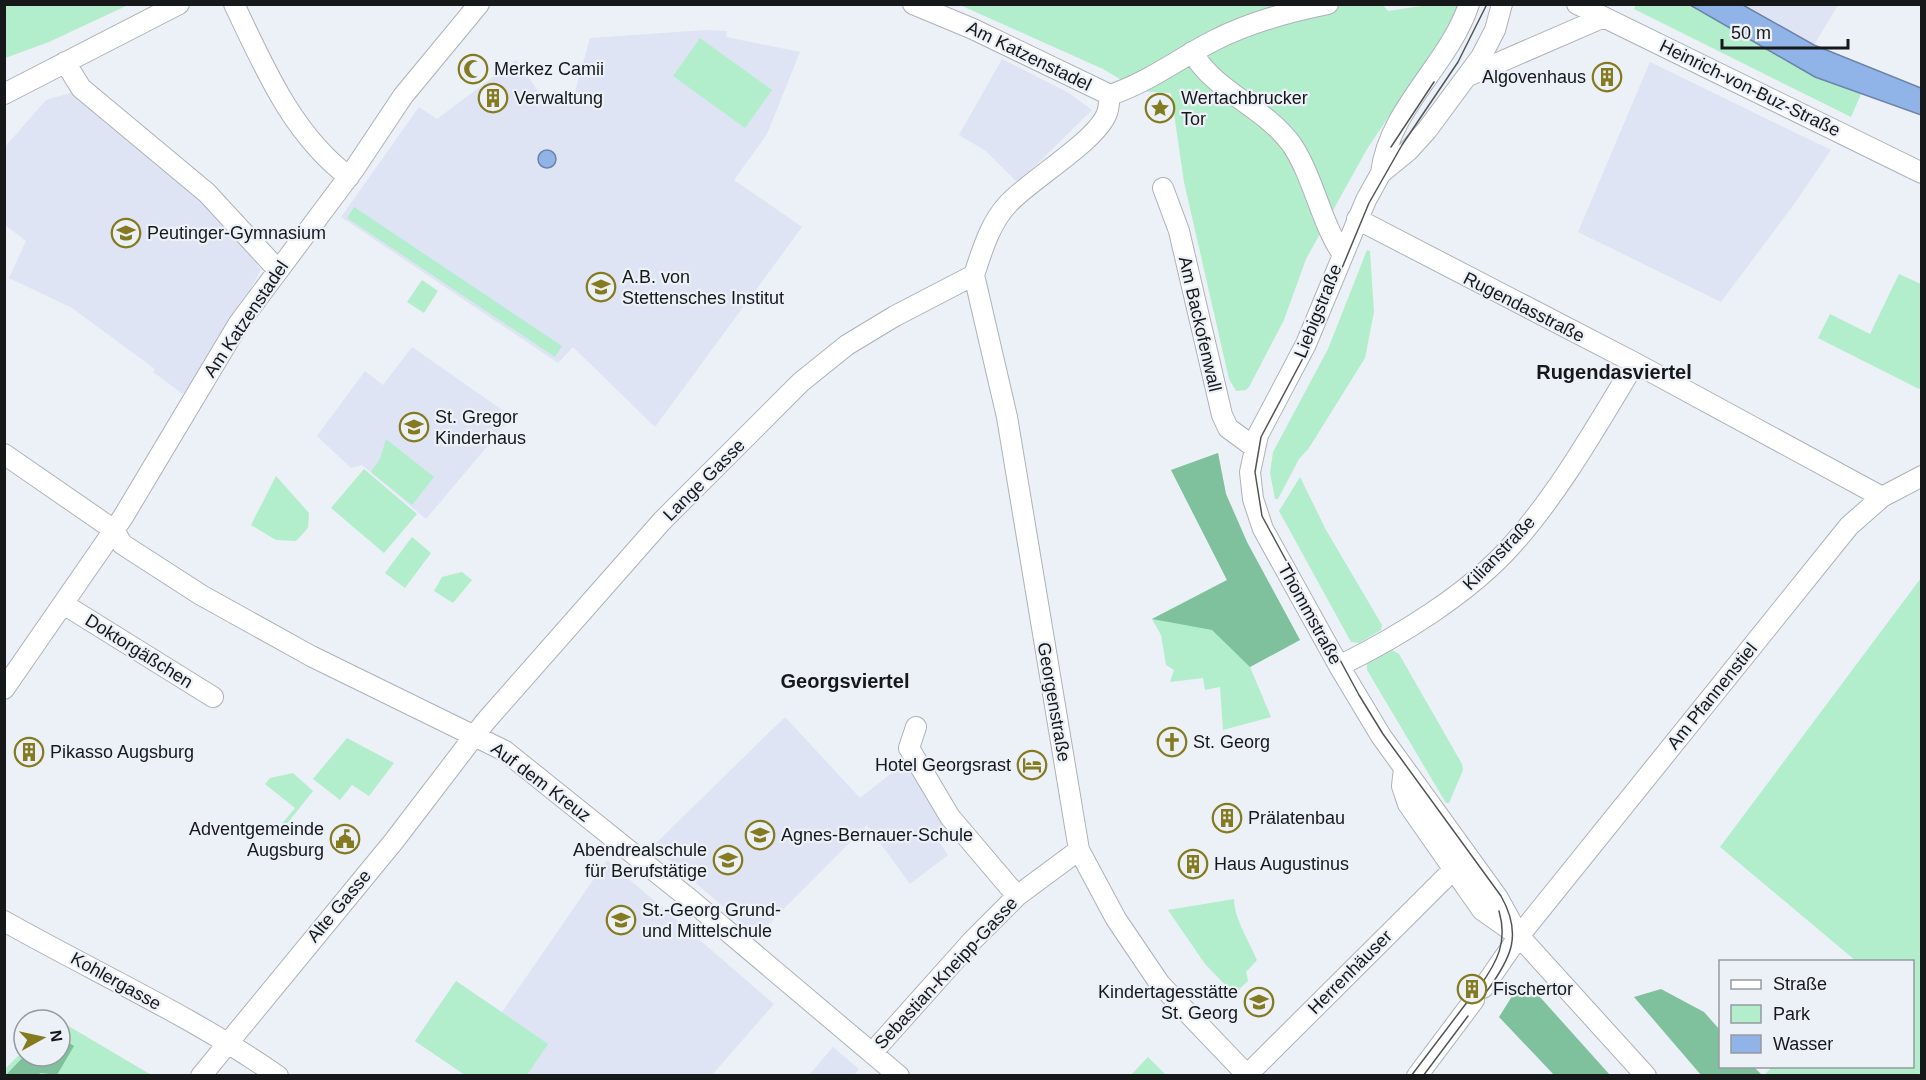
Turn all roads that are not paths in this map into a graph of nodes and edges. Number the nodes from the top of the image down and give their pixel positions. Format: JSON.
{"nodes":[{"id":1,"x":179,"y":4,"type":"edge"},
{"id":2,"x":234,"y":4,"type":"edge"},
{"id":3,"x":479,"y":4,"type":"edge"},
{"id":4,"x":913,"y":4,"type":"edge"},
{"id":5,"x":1328,"y":4,"type":"edge"},
{"id":6,"x":1469,"y":4,"type":"edge"},
{"id":7,"x":1502,"y":4,"type":"edge"},
{"id":8,"x":1577,"y":4,"type":"edge"},
{"id":9,"x":1604,"y":17,"type":"junction"},
{"id":10,"x":1192,"y":52,"type":"junction"},
{"id":11,"x":64,"y":62,"type":"junction"},
{"id":12,"x":1468,"y":76,"type":"junction"},
{"id":13,"x":4,"y":94,"type":"edge"},
{"id":14,"x":1110,"y":95,"type":"junction"},
{"id":15,"x":1381,"y":173,"type":"junction"},
{"id":16,"x":1922,"y":173,"type":"edge"},
{"id":17,"x":349,"y":177,"type":"junction"},
{"id":18,"x":1163,"y":188,"type":"dead end"},
{"id":19,"x":1357,"y":219,"type":"junction"},
{"id":20,"x":1342,"y":253,"type":"junction"},
{"id":21,"x":278,"y":270,"type":"junction"},
{"id":22,"x":974,"y":275,"type":"junction"},
{"id":23,"x":1635,"y":363,"type":"junction"},
{"id":24,"x":1254,"y":447,"type":"junction"},
{"id":25,"x":4,"y":454,"type":"edge"},
{"id":26,"x":1922,"y":476,"type":"edge"},
{"id":27,"x":1882,"y":497,"type":"junction"},
{"id":28,"x":114,"y":530,"type":"junction"},
{"id":29,"x":65,"y":605,"type":"junction"},
{"id":30,"x":1339,"y":666,"type":"junction"},
{"id":31,"x":4,"y":689,"type":"edge"},
{"id":32,"x":213,"y":697,"type":"dead end"},
{"id":33,"x":916,"y":728,"type":"dead end"},
{"id":34,"x":475,"y":735,"type":"junction"},
{"id":35,"x":1404,"y":769,"type":"junction"},
{"id":36,"x":1079,"y":850,"type":"junction"},
{"id":37,"x":1453,"y":870,"type":"junction"},
{"id":38,"x":1017,"y":896,"type":"junction"},
{"id":39,"x":4,"y":921,"type":"edge"},
{"id":40,"x":1519,"y":936,"type":"junction"},
{"id":41,"x":227,"y":1042,"type":"junction"},
{"id":42,"x":872,"y":1053,"type":"junction"},
{"id":43,"x":1248,"y":1075,"type":"edge"},
{"id":44,"x":201,"y":1076,"type":"edge"},
{"id":45,"x":278,"y":1076,"type":"edge"},
{"id":46,"x":899,"y":1076,"type":"edge"},
{"id":47,"x":1417,"y":1076,"type":"edge"},
{"id":48,"x":1646,"y":1076,"type":"edge"}],
"edges":[{"from":1,"to":11,"type":"street"},
{"from":2,"to":17,"type":"street"},
{"from":3,"to":17,"type":"street","name":"Am Katzenstadel"},
{"from":4,"to":14,"type":"street","name":"Am Katzenstadel"},
{"from":5,"to":10,"type":"street"},
{"from":6,"to":15,"type":"street","name":"Liebigstraße"},
{"from":7,"to":12,"type":"street","name":"Liebigstraße"},
{"from":8,"to":9,"type":"street","name":"Heinrich-von-Buz-Straße"},
{"from":9,"to":12,"type":"street"},
{"from":9,"to":16,"type":"street","name":"Heinrich-von-Buz-Straße"},
{"from":10,"to":14,"type":"street"},
{"from":10,"to":20,"type":"street"},
{"from":11,"to":13,"type":"street"},
{"from":11,"to":21,"type":"street"},
{"from":12,"to":15,"type":"street","name":"Liebigstraße"},
{"from":14,"to":22,"type":"street"},
{"from":15,"to":19,"type":"street","name":"Liebigstraße"},
{"from":17,"to":21,"type":"street","name":"Am Katzenstadel"},
{"from":18,"to":24,"type":"street","name":"Am Backofenwall"},
{"from":19,"to":20,"type":"street","name":"Liebigstraße"},
{"from":19,"to":23,"type":"street","name":"Rugendasstraße"},
{"from":20,"to":24,"type":"street","name":"Liebigstraße"},
{"from":21,"to":28,"type":"street","name":"Am Katzenstadel"},
{"from":22,"to":34,"type":"street","name":"Lange Gasse"},
{"from":22,"to":36,"type":"street","name":"Georgenstraße"},
{"from":23,"to":27,"type":"street","name":"Rugendasstraße"},
{"from":23,"to":30,"type":"street","name":"Kilianstraße"},
{"from":24,"to":30,"type":"street","name":"Thommstraße"},
{"from":25,"to":28,"type":"street","name":"Auf dem Kreuz"},
{"from":26,"to":27,"type":"street","name":"Am Pfannenstiel"},
{"from":27,"to":40,"type":"street","name":"Am Pfannenstiel"},
{"from":28,"to":29,"type":"street","name":"Am Katzenstadel"},
{"from":28,"to":34,"type":"street","name":"Auf dem Kreuz"},
{"from":29,"to":31,"type":"street","name":"Am Katzenstadel"},
{"from":29,"to":32,"type":"street","name":"Doktorgäßchen"},
{"from":30,"to":35,"type":"street","name":"Thommstraße"},
{"from":33,"to":38,"type":"street"},
{"from":34,"to":41,"type":"street","name":"Alte Gasse"},
{"from":34,"to":42,"type":"street","name":"Auf dem Kreuz"},
{"from":35,"to":37,"type":"street","name":"Thommstraße"},
{"from":35,"to":40,"type":"street","name":"Thommstraße"},
{"from":36,"to":38,"type":"street","name":"Sebastian-Kneipp-Gasse"},
{"from":36,"to":43,"type":"street","name":"Georgenstraße"},
{"from":37,"to":40,"type":"street","name":"Thommstraße"},
{"from":37,"to":43,"type":"street","name":"Herrenhäuser"},
{"from":38,"to":42,"type":"street","name":"Sebastian-Kneipp-Gasse"},
{"from":39,"to":41,"type":"street","name":"Kohlergasse"},
{"from":40,"to":47,"type":"street","name":"Am Pfannenstiel"},
{"from":40,"to":48,"type":"street","name":"Thommstraße"},
{"from":41,"to":44,"type":"street","name":"Alte Gasse"},
{"from":41,"to":45,"type":"street","name":"Kohlergasse"},
{"from":42,"to":46,"type":"street","name":"Auf dem Kreuz"}]}
